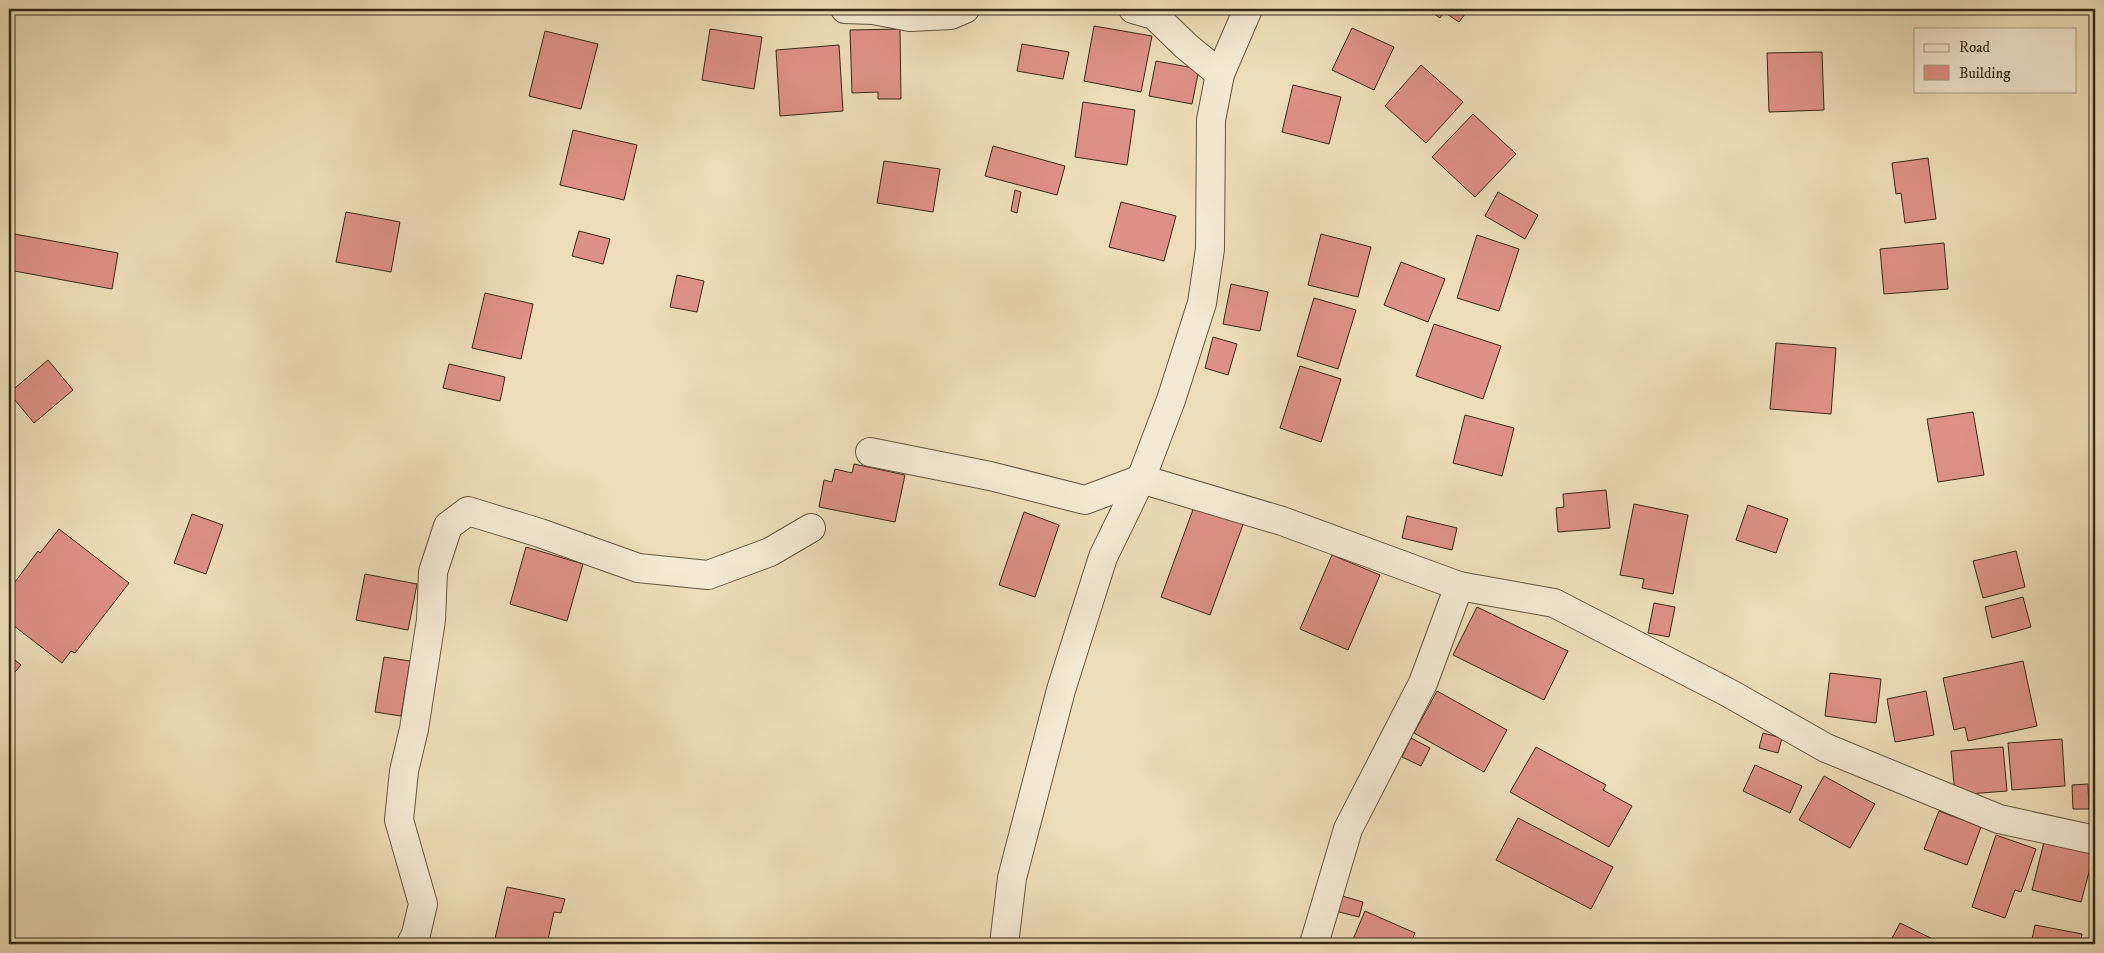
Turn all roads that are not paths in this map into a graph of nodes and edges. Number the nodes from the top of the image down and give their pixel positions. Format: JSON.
{"nodes":[{"id":1,"x":845,"y":9,"type":"edge"},
{"id":2,"x":965,"y":9,"type":"edge"},
{"id":3,"x":1133,"y":9,"type":"edge"},
{"id":4,"x":1248,"y":9,"type":"edge"},
{"id":5,"x":1220,"y":74,"type":"junction"},
{"id":6,"x":870,"y":452,"type":"dead end"},
{"id":7,"x":1141,"y":479,"type":"junction"},
{"id":8,"x":810,"y":528,"type":"dead end"},
{"id":9,"x":1459,"y":586,"type":"junction"},
{"id":10,"x":2095,"y":840,"type":"edge"},
{"id":11,"x":411,"y":944,"type":"edge"},
{"id":12,"x":1004,"y":944,"type":"edge"},
{"id":13,"x":1314,"y":944,"type":"edge"}],
"edges":[{"from":1,"to":2,"type":"street"},
{"from":3,"to":5,"type":"street"},
{"from":4,"to":5,"type":"street"},
{"from":5,"to":7,"type":"street"},
{"from":6,"to":7,"type":"street"},
{"from":7,"to":9,"type":"street"},
{"from":7,"to":12,"type":"street"},
{"from":8,"to":11,"type":"street"},
{"from":9,"to":10,"type":"street"},
{"from":9,"to":13,"type":"street"}]}
